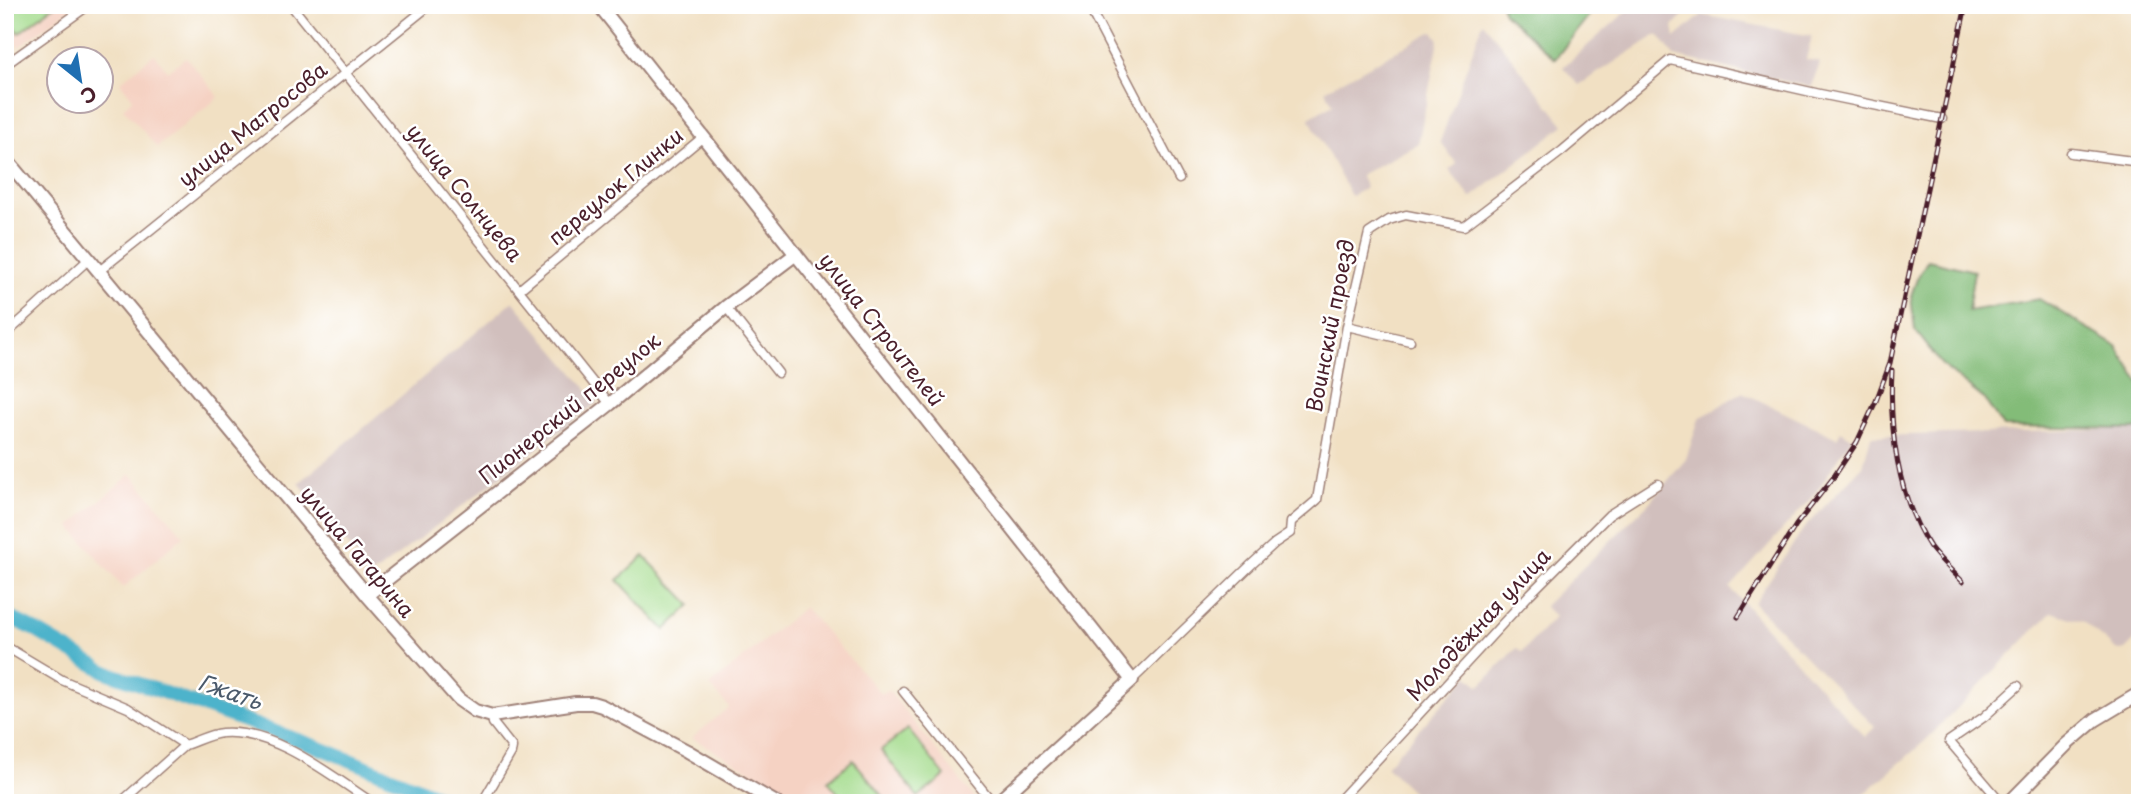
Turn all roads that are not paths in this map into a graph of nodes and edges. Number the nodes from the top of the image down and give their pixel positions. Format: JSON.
{"nodes":[{"id":1,"x":89,"y":5,"type":"edge"},
{"id":2,"x":291,"y":5,"type":"edge"},
{"id":3,"x":430,"y":5,"type":"edge"},
{"id":4,"x":599,"y":5,"type":"edge"},
{"id":5,"x":1088,"y":5,"type":"edge"},
{"id":6,"x":6,"y":64,"type":"edge"},
{"id":7,"x":346,"y":73,"type":"junction"},
{"id":8,"x":1942,"y":119,"type":"dead end"},
{"id":9,"x":703,"y":137,"type":"junction"},
{"id":10,"x":2071,"y":153,"type":"dead end"},
{"id":11,"x":5,"y":158,"type":"edge"},
{"id":12,"x":2140,"y":162,"type":"edge"},
{"id":13,"x":1179,"y":179,"type":"dead end"},
{"id":14,"x":796,"y":254,"type":"junction"},
{"id":15,"x":88,"y":260,"type":"junction"},
{"id":16,"x":98,"y":272,"type":"junction"},
{"id":17,"x":519,"y":290,"type":"junction"},
{"id":18,"x":726,"y":307,"type":"junction"},
{"id":19,"x":1347,"y":326,"type":"junction"},
{"id":20,"x":5,"y":335,"type":"edge"},
{"id":21,"x":1410,"y":341,"type":"dead end"},
{"id":22,"x":778,"y":373,"type":"dead end"},
{"id":23,"x":610,"y":404,"type":"junction"},
{"id":24,"x":1658,"y":484,"type":"dead end"},
{"id":25,"x":367,"y":595,"type":"junction"},
{"id":26,"x":5,"y":646,"type":"edge"},
{"id":27,"x":1132,"y":680,"type":"junction"},
{"id":28,"x":2018,"y":686,"type":"dead end"},
{"id":29,"x":903,"y":691,"type":"dead end"},
{"id":30,"x":2140,"y":693,"type":"edge"},
{"id":31,"x":492,"y":716,"type":"junction"},
{"id":32,"x":185,"y":745,"type":"junction"},
{"id":33,"x":120,"y":803,"type":"edge"},
{"id":34,"x":373,"y":803,"type":"edge"},
{"id":35,"x":482,"y":803,"type":"edge"},
{"id":36,"x":776,"y":803,"type":"edge"},
{"id":37,"x":995,"y":803,"type":"edge"},
{"id":38,"x":1337,"y":803,"type":"edge"},
{"id":39,"x":2002,"y":803,"type":"edge"},
{"id":40,"x":2010,"y":803,"type":"edge"}],
"edges":[{"from":1,"to":6,"type":"street"},
{"from":2,"to":7,"type":"street","name":"улица Солнцева"},
{"from":3,"to":7,"type":"street","name":"улица Матросова"},
{"from":4,"to":9,"type":"main road","name":"улица Строителей"},
{"from":5,"to":13,"type":"street"},
{"from":7,"to":16,"type":"street","name":"улица Матросова"},
{"from":7,"to":17,"type":"street","name":"улица Солнцева"},
{"from":8,"to":19,"type":"street","name":"Воинский проезд"},
{"from":9,"to":14,"type":"main road","name":"улица Строителей"},
{"from":9,"to":17,"type":"street","name":"переулок Глинки"},
{"from":10,"to":12,"type":"street"},
{"from":11,"to":15,"type":"main road","name":"улица Гагарина"},
{"from":14,"to":18,"type":"main road","name":"Пионерский переулок"},
{"from":14,"to":27,"type":"main road","name":"улица Строителей"},
{"from":15,"to":16,"type":"main road","name":"улица Гагарина"},
{"from":15,"to":20,"type":"street"},
{"from":16,"to":25,"type":"main road","name":"улица Гагарина"},
{"from":17,"to":23,"type":"street","name":"улица Солнцева"},
{"from":18,"to":22,"type":"street"},
{"from":18,"to":23,"type":"main road","name":"Пионерский переулок"},
{"from":19,"to":21,"type":"street"},
{"from":19,"to":27,"type":"street","name":"Воинский проезд"},
{"from":23,"to":25,"type":"main road","name":"Пионерский переулок"},
{"from":24,"to":38,"type":"street","name":"Молодёжная улица"},
{"from":25,"to":31,"type":"main road","name":"улица Гагарина"},
{"from":26,"to":32,"type":"street"},
{"from":27,"to":37,"type":"main road","name":"Воинский проезд"},
{"from":28,"to":39,"type":"street"},
{"from":29,"to":37,"type":"street"},
{"from":30,"to":40,"type":"main road"},
{"from":31,"to":35,"type":"street"},
{"from":31,"to":36,"type":"main road"},
{"from":32,"to":33,"type":"street"},
{"from":32,"to":34,"type":"street"}]}
